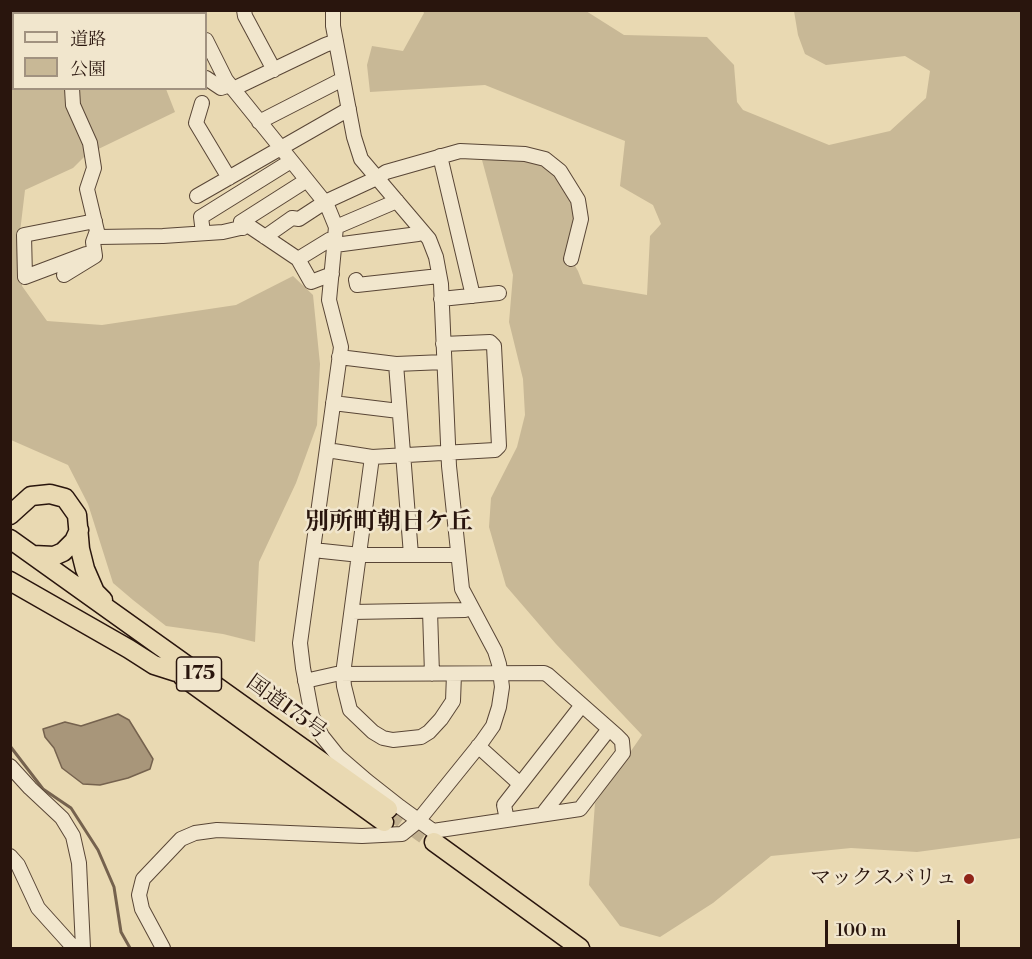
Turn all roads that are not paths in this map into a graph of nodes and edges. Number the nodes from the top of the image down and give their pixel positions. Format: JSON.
{"nodes":[{"id":1,"x":244,"y":10,"type":"edge"},
{"id":2,"x":333,"y":10,"type":"edge"},
{"id":3,"x":336,"y":41,"type":"junction"},
{"id":4,"x":207,"y":42,"type":"edge"},
{"id":5,"x":274,"y":69,"type":"junction"},
{"id":6,"x":207,"y":79,"type":"edge"},
{"id":7,"x":343,"y":79,"type":"junction"},
{"id":8,"x":232,"y":87,"type":"junction"},
{"id":9,"x":72,"y":90,"type":"edge"},
{"id":10,"x":202,"y":102,"type":"dead end"},
{"id":11,"x":348,"y":109,"type":"junction"},
{"id":12,"x":259,"y":122,"type":"junction"},
{"id":13,"x":281,"y":149,"type":"junction"},
{"id":14,"x":440,"y":156,"type":"junction"},
{"id":15,"x":291,"y":161,"type":"junction"},
{"id":16,"x":229,"y":178,"type":"junction"},
{"id":17,"x":377,"y":178,"type":"junction"},
{"id":18,"x":307,"y":180,"type":"junction"},
{"id":19,"x":197,"y":196,"type":"dead end"},
{"id":20,"x":397,"y":201,"type":"junction"},
{"id":21,"x":325,"y":202,"type":"junction"},
{"id":22,"x":96,"y":228,"type":"junction"},
{"id":23,"x":243,"y":228,"type":"junction"},
{"id":24,"x":422,"y":231,"type":"junction"},
{"id":25,"x":202,"y":233,"type":"junction"},
{"id":26,"x":265,"y":237,"type":"junction"},
{"id":27,"x":335,"y":237,"type":"junction"},
{"id":28,"x":94,"y":251,"type":"junction"},
{"id":29,"x":298,"y":259,"type":"junction"},
{"id":30,"x":571,"y":259,"type":"dead end"},
{"id":31,"x":332,"y":274,"type":"junction"},
{"id":32,"x":64,"y":275,"type":"dead end"},
{"id":33,"x":439,"y":276,"type":"junction"},
{"id":34,"x":356,"y":280,"type":"dead end"},
{"id":35,"x":499,"y":293,"type":"dead end"},
{"id":36,"x":473,"y":296,"type":"junction"},
{"id":37,"x":441,"y":298,"type":"junction"},
{"id":38,"x":443,"y":344,"type":"junction"},
{"id":39,"x":339,"y":357,"type":"junction"},
{"id":40,"x":444,"y":362,"type":"junction"},
{"id":41,"x":396,"y":364,"type":"junction"},
{"id":42,"x":333,"y":403,"type":"junction"},
{"id":43,"x":399,"y":411,"type":"junction"},
{"id":44,"x":327,"y":450,"type":"junction"},
{"id":45,"x":448,"y":452,"type":"junction"},
{"id":46,"x":402,"y":455,"type":"junction"},
{"id":47,"x":372,"y":457,"type":"junction"},
{"id":48,"x":10,"y":515,"type":"edge"},
{"id":49,"x":79,"y":530,"type":"junction"},
{"id":50,"x":10,"y":539,"type":"edge"},
{"id":51,"x":313,"y":550,"type":"junction"},
{"id":52,"x":10,"y":554,"type":"edge"},
{"id":53,"x":33,"y":555,"type":"junction"},
{"id":54,"x":360,"y":555,"type":"junction"},
{"id":55,"x":411,"y":555,"type":"junction"},
{"id":56,"x":458,"y":555,"type":"junction"},
{"id":57,"x":10,"y":581,"type":"edge"},
{"id":58,"x":471,"y":607,"type":"junction"},
{"id":59,"x":430,"y":611,"type":"junction"},
{"id":60,"x":352,"y":612,"type":"junction"},
{"id":61,"x":143,"y":635,"type":"junction"},
{"id":62,"x":176,"y":672,"type":"junction"},
{"id":63,"x":344,"y":674,"type":"junction"},
{"id":64,"x":432,"y":674,"type":"junction"},
{"id":65,"x":454,"y":674,"type":"junction"},
{"id":66,"x":501,"y":674,"type":"junction"},
{"id":67,"x":305,"y":681,"type":"junction"},
{"id":68,"x":582,"y":705,"type":"junction"},
{"id":69,"x":609,"y":729,"type":"junction"},
{"id":70,"x":478,"y":746,"type":"junction"},
{"id":71,"x":10,"y":766,"type":"edge"},
{"id":72,"x":520,"y":784,"type":"junction"},
{"id":73,"x":546,"y":814,"type":"junction"},
{"id":74,"x":507,"y":820,"type":"junction"},
{"id":75,"x":418,"y":821,"type":"junction"},
{"id":76,"x":10,"y":856,"type":"edge"},
{"id":77,"x":82,"y":942,"type":"edge"},
{"id":78,"x":70,"y":943,"type":"edge"},
{"id":79,"x":163,"y":948,"type":"edge"},
{"id":80,"x":561,"y":948,"type":"edge"},
{"id":81,"x":580,"y":948,"type":"edge"}],
"edges":[{"from":1,"to":5,"type":"street"},
{"from":2,"to":3,"type":"street"},
{"from":3,"to":5,"type":"street"},
{"from":3,"to":7,"type":"street"},
{"from":4,"to":8,"type":"street"},
{"from":5,"to":8,"type":"street"},
{"from":6,"to":8,"type":"street"},
{"from":7,"to":11,"type":"street"},
{"from":7,"to":12,"type":"street"},
{"from":8,"to":12,"type":"street"},
{"from":9,"to":22,"type":"street"},
{"from":10,"to":16,"type":"street"},
{"from":11,"to":13,"type":"street"},
{"from":11,"to":17,"type":"street"},
{"from":12,"to":13,"type":"street"},
{"from":13,"to":15,"type":"street"},
{"from":13,"to":16,"type":"street"},
{"from":14,"to":17,"type":"street"},
{"from":14,"to":30,"type":"street"},
{"from":14,"to":36,"type":"street"},
{"from":15,"to":18,"type":"street"},
{"from":15,"to":25,"type":"street"},
{"from":16,"to":19,"type":"street"},
{"from":17,"to":20,"type":"street"},
{"from":17,"to":21,"type":"street"},
{"from":18,"to":21,"type":"street"},
{"from":18,"to":23,"type":"street"},
{"from":20,"to":24,"type":"street"},
{"from":20,"to":27,"type":"street"},
{"from":21,"to":26,"type":"street"},
{"from":21,"to":27,"type":"street"},
{"from":22,"to":25,"type":"street"},
{"from":22,"to":28,"type":"street"},
{"from":22,"to":28,"type":"street"},
{"from":23,"to":25,"type":"street"},
{"from":23,"to":26,"type":"street"},
{"from":24,"to":27,"type":"street"},
{"from":24,"to":33,"type":"street"},
{"from":26,"to":29,"type":"street"},
{"from":27,"to":29,"type":"street"},
{"from":27,"to":31,"type":"street"},
{"from":28,"to":32,"type":"street"},
{"from":29,"to":31,"type":"street"},
{"from":31,"to":39,"type":"street"},
{"from":33,"to":34,"type":"street"},
{"from":33,"to":37,"type":"street"},
{"from":35,"to":36,"type":"street"},
{"from":36,"to":37,"type":"street"},
{"from":37,"to":38,"type":"street"},
{"from":38,"to":40,"type":"street"},
{"from":38,"to":45,"type":"street"},
{"from":39,"to":41,"type":"street"},
{"from":39,"to":42,"type":"street"},
{"from":40,"to":41,"type":"street"},
{"from":40,"to":45,"type":"street"},
{"from":41,"to":43,"type":"street"},
{"from":42,"to":43,"type":"street"},
{"from":42,"to":44,"type":"street"},
{"from":43,"to":46,"type":"street"},
{"from":44,"to":47,"type":"street"},
{"from":44,"to":51,"type":"street"},
{"from":45,"to":46,"type":"street"},
{"from":45,"to":56,"type":"street"},
{"from":46,"to":47,"type":"street"},
{"from":46,"to":55,"type":"street"},
{"from":47,"to":54,"type":"street"},
{"from":48,"to":49,"type":"highway"},
{"from":49,"to":53,"type":"highway"},
{"from":49,"to":61,"type":"highway"},
{"from":50,"to":53,"type":"highway","name":"国道175号","number":"175"},
{"from":51,"to":54,"type":"street"},
{"from":51,"to":67,"type":"street"},
{"from":52,"to":62,"type":"highway","name":"国道175号","number":"175"},
{"from":53,"to":61,"type":"highway","name":"国道175号","number":"175"},
{"from":54,"to":55,"type":"street"},
{"from":54,"to":60,"type":"street"},
{"from":55,"to":56,"type":"street"},
{"from":56,"to":58,"type":"street"},
{"from":57,"to":62,"type":"highway"},
{"from":58,"to":59,"type":"street"},
{"from":58,"to":66,"type":"street"},
{"from":59,"to":60,"type":"street"},
{"from":59,"to":64,"type":"street"},
{"from":60,"to":63,"type":"street"},
{"from":61,"to":62,"type":"highway","name":"国道175号","number":"175"},
{"from":63,"to":64,"type":"street"},
{"from":63,"to":65,"type":"street"},
{"from":63,"to":67,"type":"street"},
{"from":64,"to":65,"type":"street"},
{"from":65,"to":66,"type":"street"},
{"from":66,"to":68,"type":"street"},
{"from":66,"to":70,"type":"street"},
{"from":67,"to":75,"type":"street"},
{"from":68,"to":69,"type":"street"},
{"from":68,"to":72,"type":"street"},
{"from":69,"to":73,"type":"street"},
{"from":69,"to":73,"type":"street"},
{"from":70,"to":72,"type":"street"},
{"from":70,"to":75,"type":"street"},
{"from":71,"to":77,"type":"street"},
{"from":72,"to":74,"type":"street"},
{"from":73,"to":74,"type":"street"},
{"from":74,"to":75,"type":"street"},
{"from":75,"to":79,"type":"street"},
{"from":76,"to":78,"type":"street"},
{"from":77,"to":78,"type":"street"},
{"from":80,"to":81,"type":"highway"}]}
